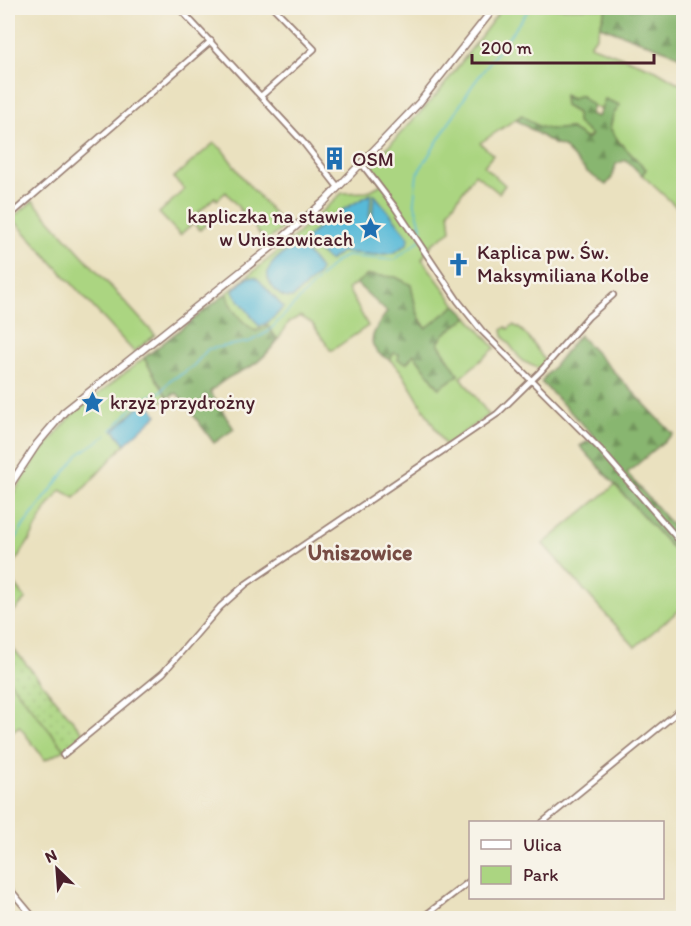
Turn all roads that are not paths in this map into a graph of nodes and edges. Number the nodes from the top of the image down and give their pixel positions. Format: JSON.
{"nodes":[{"id":1,"x":179,"y":8,"type":"edge"},
{"id":2,"x":274,"y":8,"type":"edge"},
{"id":3,"x":494,"y":8,"type":"edge"},
{"id":4,"x":211,"y":41,"type":"junction"},
{"id":5,"x":261,"y":96,"type":"junction"},
{"id":6,"x":362,"y":164,"type":"junction"},
{"id":7,"x":338,"y":187,"type":"junction"},
{"id":8,"x":8,"y":216,"type":"edge"},
{"id":9,"x":613,"y":295,"type":"dead end"},
{"id":10,"x":531,"y":379,"type":"junction"},
{"id":11,"x":8,"y":488,"type":"edge"},
{"id":12,"x":684,"y":546,"type":"edge"},
{"id":13,"x":684,"y":707,"type":"edge"},
{"id":14,"x":63,"y":755,"type":"dead end"},
{"id":15,"x":544,"y":821,"type":"edge"},
{"id":16,"x":469,"y":883,"type":"edge"},
{"id":17,"x":8,"y":887,"type":"edge"},
{"id":18,"x":34,"y":918,"type":"edge"},
{"id":19,"x":422,"y":918,"type":"edge"}],
"edges":[{"from":1,"to":4,"type":"street"},
{"from":2,"to":5,"type":"street"},
{"from":3,"to":6,"type":"street"},
{"from":4,"to":5,"type":"street"},
{"from":4,"to":8,"type":"street"},
{"from":5,"to":7,"type":"street"},
{"from":6,"to":7,"type":"street"},
{"from":6,"to":10,"type":"street"},
{"from":7,"to":11,"type":"street"},
{"from":9,"to":10,"type":"street"},
{"from":10,"to":12,"type":"street"},
{"from":10,"to":14,"type":"street"},
{"from":13,"to":15,"type":"street"},
{"from":16,"to":19,"type":"street"},
{"from":17,"to":18,"type":"street"}]}
